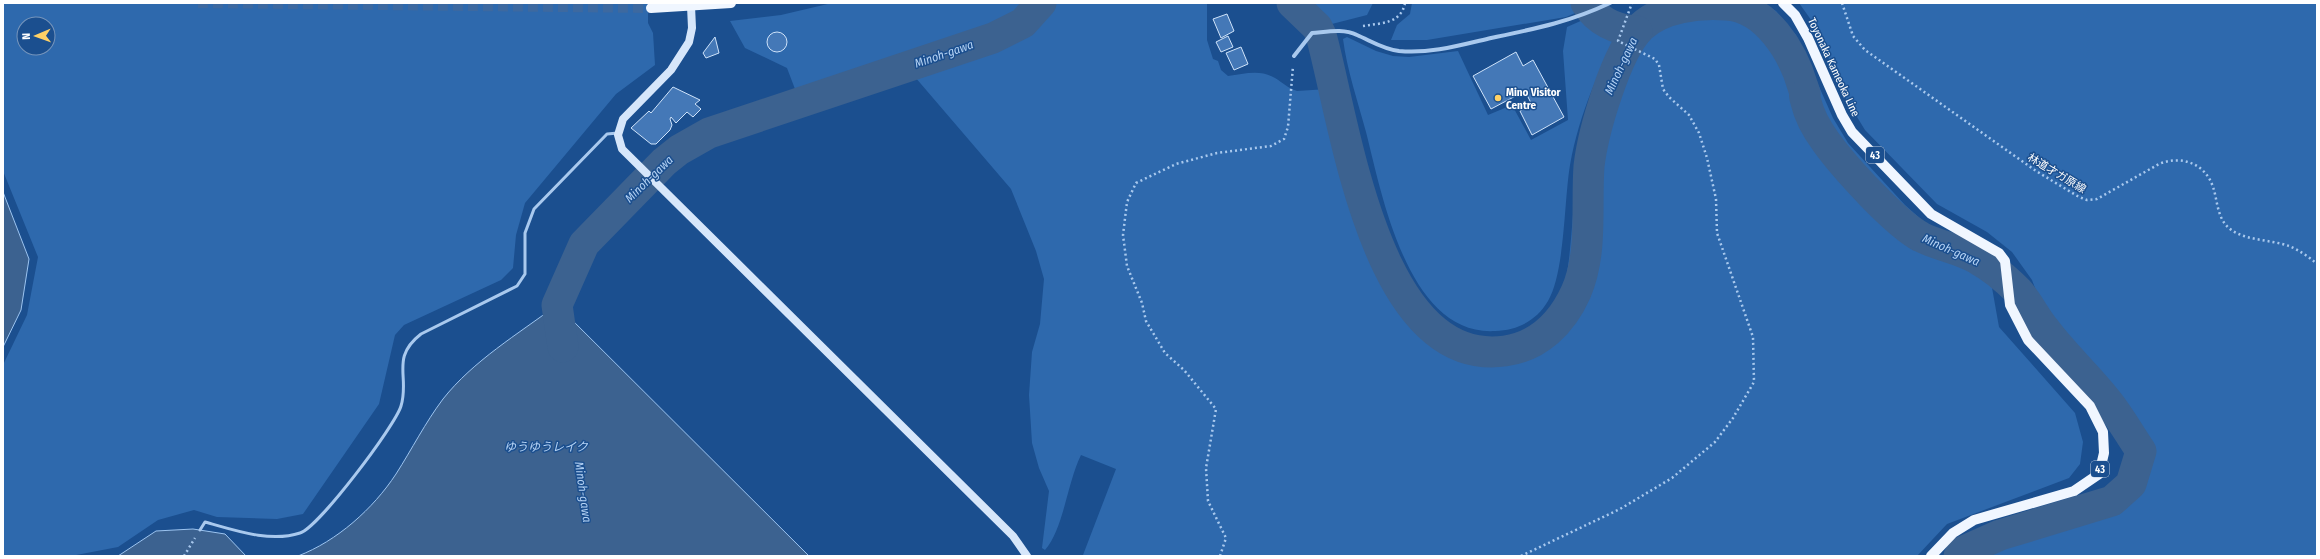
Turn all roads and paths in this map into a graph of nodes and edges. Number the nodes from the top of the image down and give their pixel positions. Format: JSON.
{"nodes":[{"id":1,"x":732,"y":3,"type":"edge"},
{"id":2,"x":1405,"y":3,"type":"edge"},
{"id":3,"x":1610,"y":3,"type":"edge"},
{"id":4,"x":1632,"y":3,"type":"edge"},
{"id":5,"x":1783,"y":3,"type":"edge"},
{"id":6,"x":1842,"y":3,"type":"edge"},
{"id":7,"x":696,"y":6,"type":"junction"},
{"id":8,"x":651,"y":8,"type":"tunnel mouth"},
{"id":9,"x":1361,"y":27,"type":"dead end"},
{"id":10,"x":1294,"y":56,"type":"joint"},
{"id":11,"x":618,"y":133,"type":"junction"},
{"id":12,"x":2317,"y":264,"type":"edge"},
{"id":13,"x":200,"y":530,"type":"joint"},
{"id":14,"x":184,"y":556,"type":"edge"},
{"id":15,"x":1027,"y":556,"type":"edge"},
{"id":16,"x":1220,"y":556,"type":"edge"},
{"id":17,"x":1521,"y":556,"type":"edge"},
{"id":18,"x":1931,"y":556,"type":"edge"}],
"edges":[{"from":1,"to":7,"type":"main road"},
{"from":2,"to":9,"type":"path"},
{"from":3,"to":10,"type":"street"},
{"from":4,"to":17,"type":"path"},
{"from":5,"to":18,"type":"main road","name":"Toyonaka Kameoka Line","number":"43"},
{"from":6,"to":12,"type":"path","name":"林道才ガ原線"},
{"from":7,"to":8,"type":"main road"},
{"from":7,"to":11,"type":"street"},
{"from":10,"to":16,"type":"path"},
{"from":11,"to":13,"type":"lane"},
{"from":11,"to":15,"type":"street"},
{"from":13,"to":14,"type":"path"}]}
